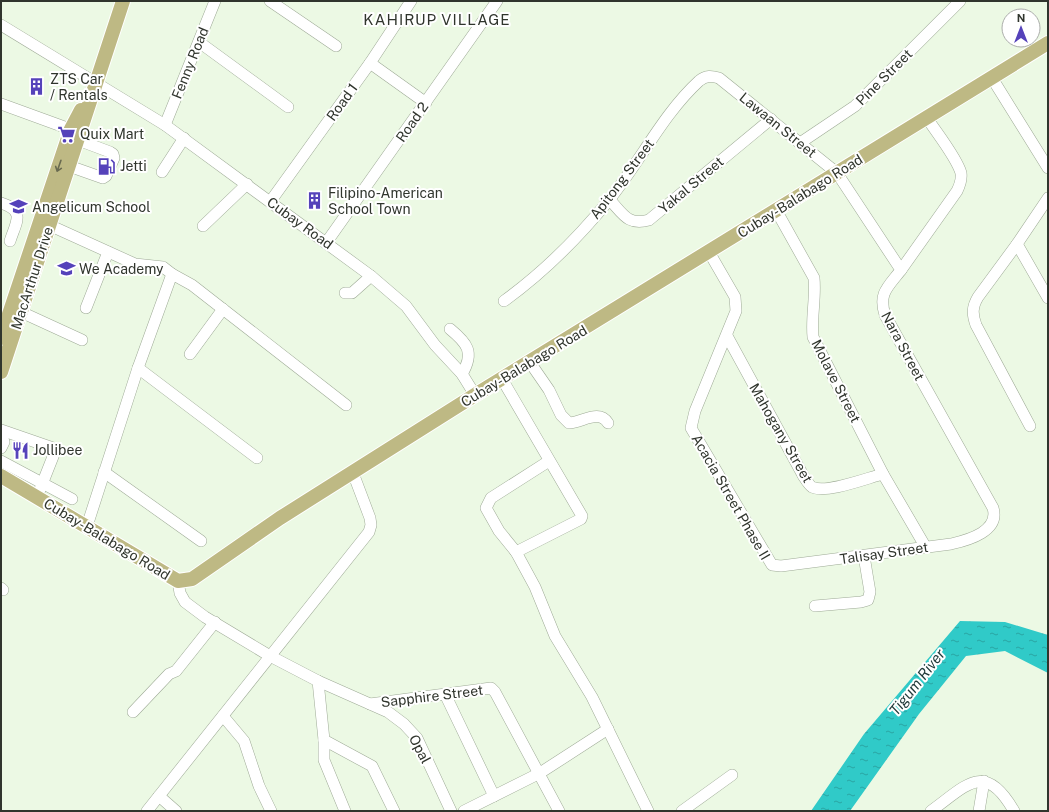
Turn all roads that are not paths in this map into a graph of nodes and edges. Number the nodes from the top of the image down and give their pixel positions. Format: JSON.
{"nodes":[{"id":1,"x":123,"y":1,"type":"edge"},
{"id":2,"x":215,"y":1,"type":"edge"},
{"id":3,"x":270,"y":1,"type":"edge"},
{"id":4,"x":411,"y":1,"type":"edge"},
{"id":5,"x":497,"y":1,"type":"edge"},
{"id":6,"x":960,"y":1,"type":"edge"},
{"id":7,"x":1,"y":25,"type":"edge"},
{"id":8,"x":199,"y":42,"type":"junction"},
{"id":9,"x":1048,"y":43,"type":"edge"},
{"id":10,"x":336,"y":46,"type":"dead end"},
{"id":11,"x":370,"y":63,"type":"junction"},
{"id":12,"x":719,"y":78,"type":"joint"},
{"id":13,"x":992,"y":78,"type":"junction"},
{"id":14,"x":96,"y":83,"type":"junction"},
{"id":15,"x":426,"y":103,"type":"junction"},
{"id":16,"x":1,"y":104,"type":"edge"},
{"id":17,"x":288,"y":107,"type":"dead end"},
{"id":18,"x":927,"y":118,"type":"junction"},
{"id":19,"x":771,"y":119,"type":"junction"},
{"id":20,"x":165,"y":125,"type":"junction"},
{"id":21,"x":77,"y":134,"type":"junction"},
{"id":22,"x":184,"y":138,"type":"junction"},
{"id":23,"x":800,"y":143,"type":"junction"},
{"id":24,"x":69,"y":166,"type":"junction"},
{"id":25,"x":1048,"y":168,"type":"edge"},
{"id":26,"x":162,"y":172,"type":"dead end"},
{"id":27,"x":837,"y":173,"type":"junction"},
{"id":28,"x":247,"y":184,"type":"junction"},
{"id":29,"x":1048,"y":198,"type":"edge"},
{"id":30,"x":610,"y":200,"type":"junction"},
{"id":31,"x":270,"y":202,"type":"junction"},
{"id":32,"x":1,"y":203,"type":"edge"},
{"id":33,"x":776,"y":210,"type":"junction"},
{"id":34,"x":49,"y":225,"type":"junction"},
{"id":35,"x":203,"y":226,"type":"dead end"},
{"id":36,"x":10,"y":241,"type":"dead end"},
{"id":37,"x":326,"y":243,"type":"junction"},
{"id":38,"x":1017,"y":244,"type":"junction"},
{"id":39,"x":108,"y":252,"type":"junction"},
{"id":40,"x":709,"y":252,"type":"junction"},
{"id":41,"x":901,"y":270,"type":"junction"},
{"id":42,"x":172,"y":274,"type":"junction"},
{"id":43,"x":371,"y":276,"type":"junction"},
{"id":44,"x":345,"y":293,"type":"dead end"},
{"id":45,"x":1048,"y":298,"type":"edge"},
{"id":46,"x":504,"y":301,"type":"dead end"},
{"id":47,"x":86,"y":308,"type":"dead end"},
{"id":48,"x":223,"y":309,"type":"junction"},
{"id":49,"x":21,"y":312,"type":"junction"},
{"id":50,"x":450,"y":329,"type":"dead end"},
{"id":51,"x":726,"y":336,"type":"junction"},
{"id":52,"x":1,"y":338,"type":"edge"},
{"id":53,"x":82,"y":340,"type":"dead end"},
{"id":54,"x":190,"y":354,"type":"dead end"},
{"id":55,"x":529,"y":361,"type":"junction"},
{"id":56,"x":138,"y":368,"type":"junction"},
{"id":57,"x":1,"y":372,"type":"edge"},
{"id":58,"x":462,"y":374,"type":"junction"},
{"id":59,"x":502,"y":379,"type":"junction"},
{"id":60,"x":475,"y":395,"type":"junction"},
{"id":61,"x":346,"y":405,"type":"dead end"},
{"id":62,"x":608,"y":423,"type":"dead end"},
{"id":63,"x":1030,"y":426,"type":"dead end"},
{"id":64,"x":1,"y":430,"type":"edge"},
{"id":65,"x":1,"y":433,"type":"edge"},
{"id":66,"x":1,"y":448,"type":"edge"},
{"id":67,"x":257,"y":458,"type":"dead end"},
{"id":68,"x":549,"y":460,"type":"junction"},
{"id":69,"x":1,"y":461,"type":"edge"},
{"id":70,"x":104,"y":472,"type":"junction"},
{"id":71,"x":354,"y":473,"type":"junction"},
{"id":72,"x":883,"y":474,"type":"junction"},
{"id":73,"x":1,"y":476,"type":"edge"},
{"id":74,"x":42,"y":483,"type":"junction"},
{"id":75,"x":37,"y":497,"type":"junction"},
{"id":76,"x":72,"y":499,"type":"dead end"},
{"id":77,"x":991,"y":525,"type":"joint"},
{"id":78,"x":87,"y":526,"type":"junction"},
{"id":79,"x":201,"y":541,"type":"dead end"},
{"id":80,"x":925,"y":546,"type":"junction"},
{"id":81,"x":516,"y":552,"type":"junction"},
{"id":82,"x":864,"y":556,"type":"junction"},
{"id":83,"x":772,"y":566,"type":"joint"},
{"id":84,"x":178,"y":581,"type":"junction"},
{"id":85,"x":814,"y":606,"type":"dead end"},
{"id":86,"x":215,"y":622,"type":"junction"},
{"id":87,"x":270,"y":656,"type":"junction"},
{"id":88,"x":318,"y":681,"type":"junction"},
{"id":89,"x":445,"y":694,"type":"junction"},
{"id":90,"x":370,"y":704,"type":"junction"},
{"id":91,"x":133,"y":712,"type":"dead end"},
{"id":92,"x":223,"y":716,"type":"junction"},
{"id":93,"x":608,"y":729,"type":"junction"},
{"id":94,"x":324,"y":740,"type":"junction"},
{"id":95,"x":540,"y":773,"type":"junction"},
{"id":96,"x":732,"y":775,"type":"dead end"},
{"id":97,"x":984,"y":781,"type":"junction"},
{"id":98,"x":159,"y":796,"type":"junction"},
{"id":99,"x":494,"y":796,"type":"junction"},
{"id":100,"x":147,"y":811,"type":"edge"},
{"id":101,"x":176,"y":811,"type":"edge"},
{"id":102,"x":271,"y":811,"type":"edge"},
{"id":103,"x":345,"y":811,"type":"edge"},
{"id":104,"x":394,"y":811,"type":"edge"},
{"id":105,"x":451,"y":811,"type":"edge"},
{"id":106,"x":464,"y":811,"type":"edge"},
{"id":107,"x":559,"y":811,"type":"edge"},
{"id":108,"x":648,"y":811,"type":"edge"},
{"id":109,"x":682,"y":811,"type":"edge"},
{"id":110,"x":931,"y":811,"type":"edge"},
{"id":111,"x":979,"y":811,"type":"edge"},
{"id":112,"x":1014,"y":811,"type":"edge"}],
"edges":[{"from":1,"to":14,"type":"main road"},
{"from":2,"to":8,"type":"street","name":"Fenny Road"},
{"from":3,"to":10,"type":"street"},
{"from":4,"to":11,"type":"street","name":"Road 1"},
{"from":5,"to":15,"type":"street","name":"Road 2"},
{"from":6,"to":23,"type":"street","name":"Pine Street"},
{"from":7,"to":14,"type":"street","name":"Cubay Road"},
{"from":8,"to":17,"type":"street"},
{"from":8,"to":20,"type":"street","name":"Fenny Road"},
{"from":9,"to":13,"type":"main road","name":"Cubay-Balabago Road"},
{"from":11,"to":15,"type":"street"},
{"from":11,"to":31,"type":"street","name":"Road 1"},
{"from":12,"to":19,"type":"street","name":"Lawaan Street"},
{"from":12,"to":30,"type":"street","name":"Apitong Street"},
{"from":13,"to":18,"type":"main road","name":"Cubay-Balabago Road"},
{"from":13,"to":25,"type":"street"},
{"from":14,"to":20,"type":"street","name":"Cubay Road"},
{"from":14,"to":21,"type":"main road"},
{"from":15,"to":37,"type":"street","name":"Road 2"},
{"from":16,"to":21,"type":"street"},
{"from":18,"to":27,"type":"main road","name":"Cubay-Balabago Road"},
{"from":18,"to":41,"type":"street","name":"Nara Street"},
{"from":19,"to":23,"type":"street","name":"Lawaan Street"},
{"from":19,"to":30,"type":"street","name":"Yakal Street"},
{"from":20,"to":22,"type":"street","name":"Cubay Road"},
{"from":21,"to":24,"type":"main road","name":"MacArthur Drive"},
{"from":21,"to":24,"type":"street"},
{"from":21,"to":52,"type":"main road","one_way":true},
{"from":22,"to":26,"type":"street"},
{"from":22,"to":28,"type":"street","name":"Cubay Road"},
{"from":23,"to":27,"type":"street","name":"Lawaan Street"},
{"from":24,"to":34,"type":"main road","name":"MacArthur Drive"},
{"from":27,"to":33,"type":"main road","name":"Cubay-Balabago Road"},
{"from":27,"to":41,"type":"street"},
{"from":28,"to":31,"type":"street","name":"Cubay Road"},
{"from":28,"to":35,"type":"street"},
{"from":29,"to":38,"type":"street"},
{"from":30,"to":46,"type":"street","name":"Apitong Street"},
{"from":31,"to":37,"type":"street","name":"Cubay Road"},
{"from":32,"to":36,"type":"street"},
{"from":33,"to":40,"type":"main road","name":"Cubay-Balabago Road"},
{"from":33,"to":72,"type":"street","name":"Molave Street"},
{"from":34,"to":39,"type":"street"},
{"from":34,"to":49,"type":"main road","name":"MacArthur Drive"},
{"from":37,"to":43,"type":"street","name":"Cubay Road"},
{"from":38,"to":45,"type":"street"},
{"from":38,"to":63,"type":"street"},
{"from":39,"to":42,"type":"street"},
{"from":39,"to":47,"type":"street"},
{"from":40,"to":51,"type":"street","name":"Acacia Street Phase II"},
{"from":40,"to":55,"type":"main road","name":"Cubay-Balabago Road"},
{"from":41,"to":77,"type":"street","name":"Nara Street"},
{"from":42,"to":48,"type":"street"},
{"from":42,"to":56,"type":"street"},
{"from":43,"to":44,"type":"street"},
{"from":43,"to":58,"type":"street","name":"Cubay Road"},
{"from":48,"to":54,"type":"street"},
{"from":48,"to":61,"type":"street"},
{"from":49,"to":53,"type":"street"},
{"from":49,"to":57,"type":"main road","name":"MacArthur Drive"},
{"from":50,"to":58,"type":"street"},
{"from":51,"to":72,"type":"street","name":"Mahogany Street"},
{"from":51,"to":83,"type":"street","name":"Acacia Street Phase II"},
{"from":55,"to":59,"type":"main road","name":"Cubay-Balabago Road"},
{"from":55,"to":62,"type":"street"},
{"from":56,"to":67,"type":"street"},
{"from":56,"to":70,"type":"street"},
{"from":58,"to":60,"type":"street","name":"Cubay Road"},
{"from":59,"to":60,"type":"main road","name":"Cubay-Balabago Road"},
{"from":59,"to":68,"type":"street"},
{"from":60,"to":71,"type":"main road","name":"Cubay-Balabago Road"},
{"from":64,"to":74,"type":"street"},
{"from":65,"to":66,"type":"street"},
{"from":68,"to":81,"type":"street"},
{"from":68,"to":81,"type":"street"},
{"from":69,"to":74,"type":"street"},
{"from":70,"to":78,"type":"street"},
{"from":70,"to":79,"type":"street"},
{"from":71,"to":84,"type":"main road","name":"Cubay-Balabago Road"},
{"from":71,"to":87,"type":"street"},
{"from":72,"to":80,"type":"street","name":"Molave Street"},
{"from":73,"to":75,"type":"main road","name":"Cubay-Balabago Road"},
{"from":74,"to":75,"type":"street"},
{"from":74,"to":76,"type":"street"},
{"from":75,"to":78,"type":"main road","name":"Cubay-Balabago Road"},
{"from":77,"to":80,"type":"street","name":"Talisay Street"},
{"from":78,"to":84,"type":"main road","name":"Cubay-Balabago Road"},
{"from":80,"to":82,"type":"street","name":"Talisay Street"},
{"from":81,"to":93,"type":"street"},
{"from":82,"to":83,"type":"street","name":"Talisay Street"},
{"from":82,"to":85,"type":"street"},
{"from":84,"to":86,"type":"street","name":"Opal"},
{"from":86,"to":87,"type":"street","name":"Opal"},
{"from":86,"to":91,"type":"street"},
{"from":87,"to":88,"type":"street","name":"Opal"},
{"from":87,"to":92,"type":"street"},
{"from":88,"to":90,"type":"street","name":"Opal"},
{"from":88,"to":94,"type":"street"},
{"from":89,"to":90,"type":"street","name":"Sapphire Street"},
{"from":89,"to":95,"type":"street","name":"Sapphire Street"},
{"from":89,"to":99,"type":"street"},
{"from":90,"to":105,"type":"street","name":"Opal"},
{"from":92,"to":98,"type":"street"},
{"from":92,"to":102,"type":"street"},
{"from":93,"to":95,"type":"street"},
{"from":93,"to":108,"type":"street"},
{"from":94,"to":103,"type":"street"},
{"from":94,"to":104,"type":"street"},
{"from":95,"to":99,"type":"street"},
{"from":95,"to":107,"type":"street"},
{"from":96,"to":109,"type":"street"},
{"from":97,"to":110,"type":"street"},
{"from":97,"to":111,"type":"street"},
{"from":97,"to":112,"type":"street"},
{"from":98,"to":100,"type":"street"},
{"from":98,"to":101,"type":"street"},
{"from":99,"to":106,"type":"street"}]}
